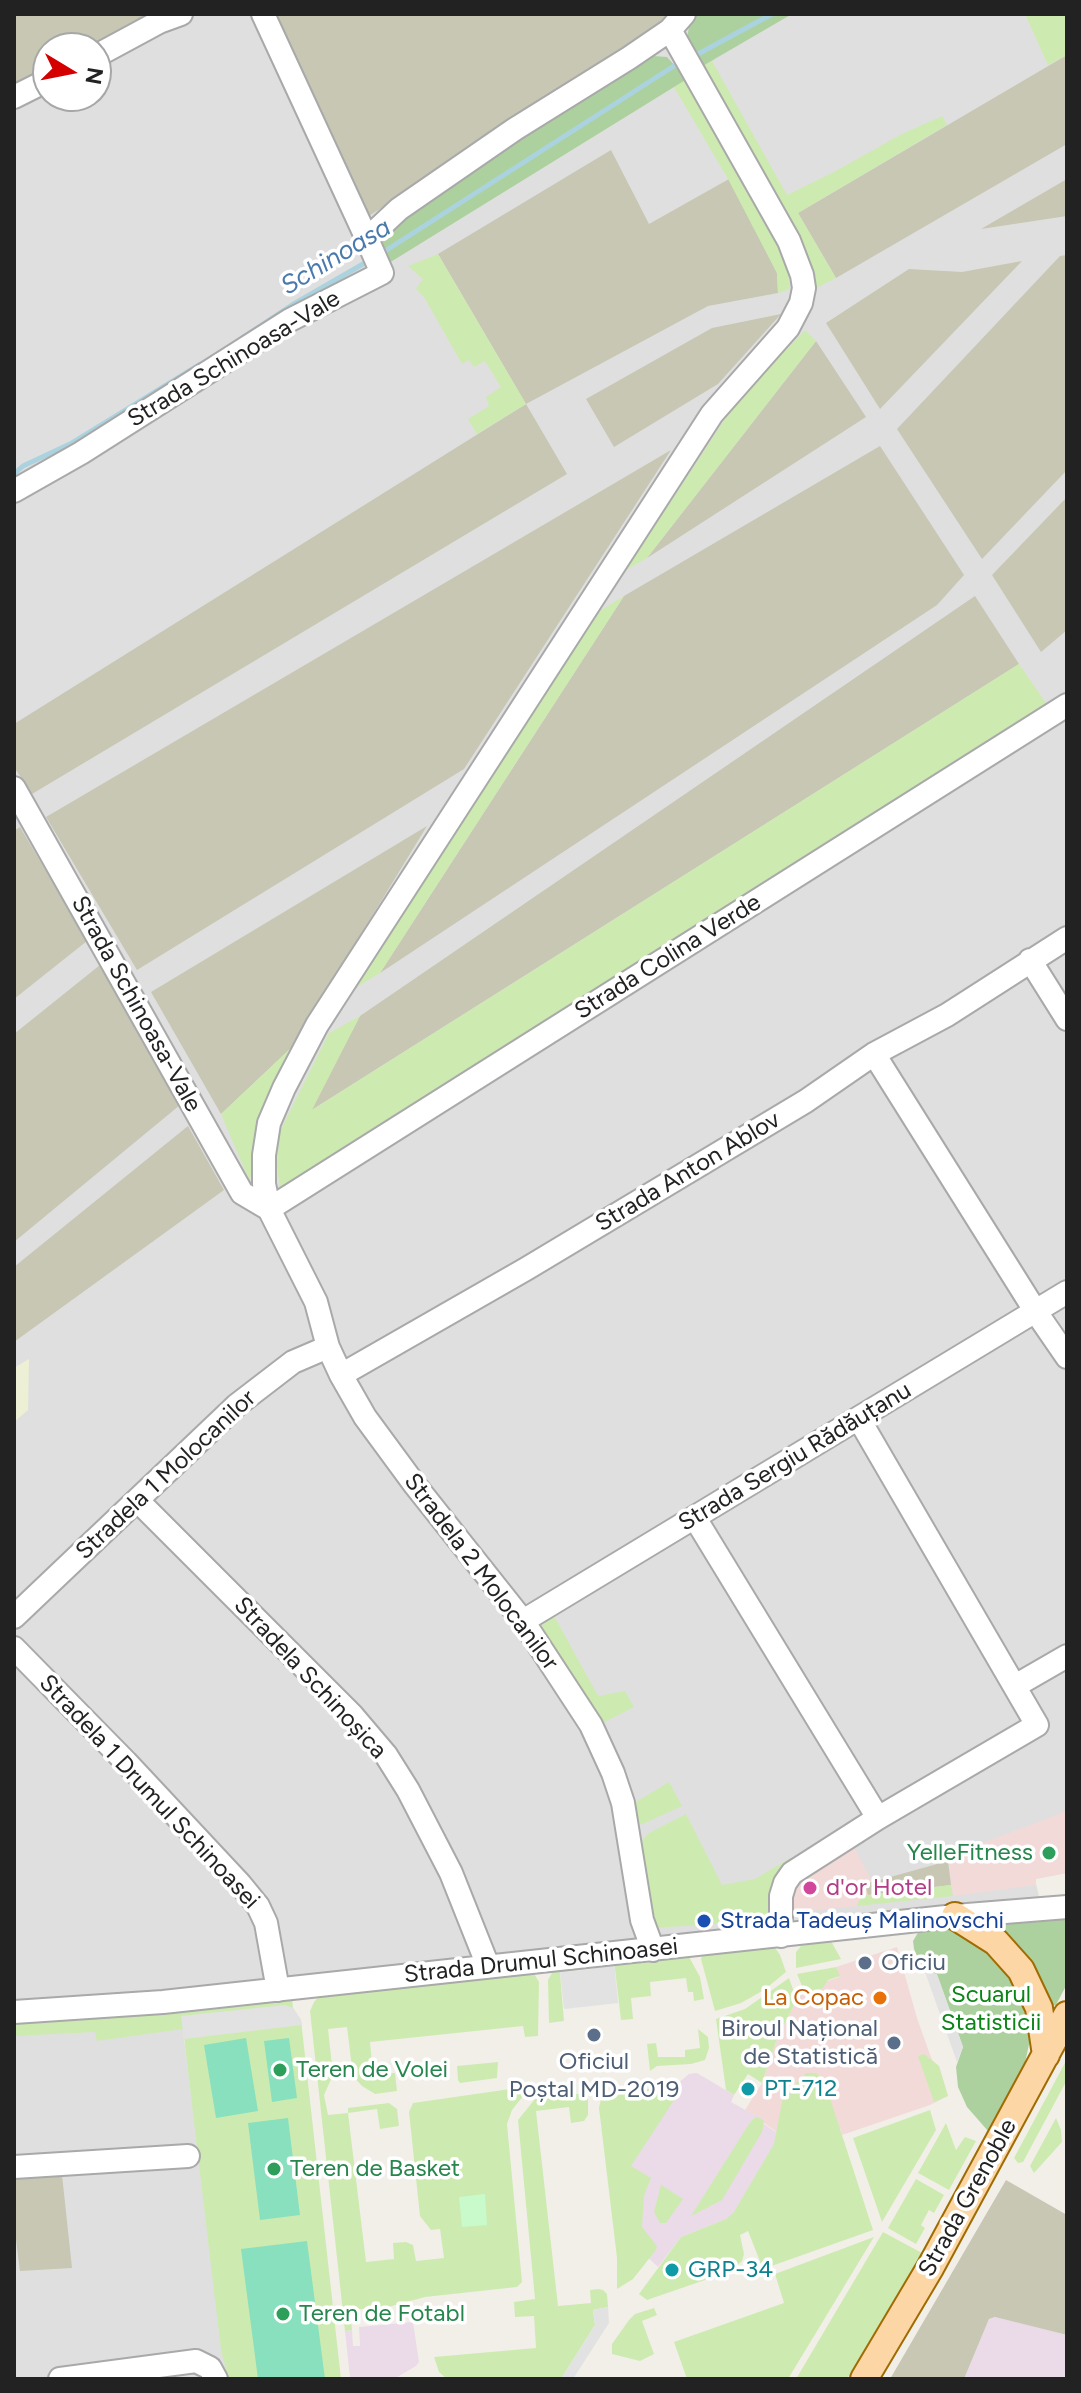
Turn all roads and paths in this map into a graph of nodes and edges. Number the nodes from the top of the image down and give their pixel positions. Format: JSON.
{"nodes":[{"id":1,"x":181,"y":14,"type":"edge"},
{"id":2,"x":263,"y":14,"type":"edge"},
{"id":3,"x":677,"y":22,"type":"edge"},
{"id":4,"x":112,"y":47,"type":"edge"},
{"id":5,"x":32,"y":88,"type":"edge"},
{"id":6,"x":14,"y":97,"type":"edge"},
{"id":7,"x":374,"y":254,"type":"junction"},
{"id":8,"x":14,"y":491,"type":"edge"},
{"id":9,"x":1067,"y":705,"type":"edge"},
{"id":10,"x":14,"y":788,"type":"edge"},
{"id":11,"x":1067,"y":938,"type":"edge"},
{"id":12,"x":1030,"y":960,"type":"junction"},
{"id":13,"x":1067,"y":1019,"type":"edge"},
{"id":14,"x":874,"y":1054,"type":"junction"},
{"id":15,"x":269,"y":1209,"type":"junction"},
{"id":16,"x":1067,"y":1292,"type":"edge"},
{"id":17,"x":1036,"y":1312,"type":"junction"},
{"id":18,"x":328,"y":1347,"type":"junction"},
{"id":19,"x":1067,"y":1357,"type":"edge"},
{"id":20,"x":341,"y":1375,"type":"junction"},
{"id":21,"x":859,"y":1419,"type":"junction"},
{"id":22,"x":138,"y":1501,"type":"junction"},
{"id":23,"x":695,"y":1518,"type":"junction"},
{"id":24,"x":14,"y":1617,"type":"edge"},
{"id":25,"x":523,"y":1621,"type":"junction"},
{"id":26,"x":14,"y":1648,"type":"edge"},
{"id":27,"x":1067,"y":1656,"type":"edge"},
{"id":28,"x":1015,"y":1686,"type":"junction"},
{"id":29,"x":878,"y":1818,"type":"junction"},
{"id":30,"x":1067,"y":1907,"type":"edge"},
{"id":31,"x":955,"y":1916,"type":"junction"},
{"id":32,"x":781,"y":1936,"type":"junction"},
{"id":33,"x":653,"y":1950,"type":"junction"},
{"id":34,"x":488,"y":1966,"type":"junction"},
{"id":35,"x":278,"y":1990,"type":"junction"},
{"id":36,"x":14,"y":2012,"type":"edge"},
{"id":37,"x":1067,"y":2015,"type":"edge"},
{"id":38,"x":1046,"y":2055,"type":"junction"},
{"id":39,"x":188,"y":2156,"type":"dead end"},
{"id":40,"x":14,"y":2167,"type":"edge"},
{"id":41,"x":213,"y":2374,"type":"edge"},
{"id":42,"x":68,"y":2378,"type":"edge"},
{"id":43,"x":60,"y":2379,"type":"edge"},
{"id":44,"x":864,"y":2379,"type":"edge"}],
"edges":[{"from":1,"to":4,"type":"street"},
{"from":2,"to":7,"type":"street"},
{"from":3,"to":7,"type":"street","name":"Strada Schinoasa-Vale"},
{"from":3,"to":15,"type":"street"},
{"from":5,"to":6,"type":"street"},
{"from":7,"to":8,"type":"street","name":"Strada Schinoasa-Vale"},
{"from":9,"to":15,"type":"street","name":"Strada Colina Verde"},
{"from":10,"to":15,"type":"street","name":"Strada Schinoasa-Vale"},
{"from":11,"to":12,"type":"street","name":"Strada Anton Ablov"},
{"from":12,"to":13,"type":"street"},
{"from":12,"to":14,"type":"street","name":"Strada Anton Ablov"},
{"from":14,"to":17,"type":"street"},
{"from":14,"to":20,"type":"street","name":"Strada Anton Ablov"},
{"from":15,"to":18,"type":"street","name":"Stradela 2 Molocanilor"},
{"from":16,"to":17,"type":"street","name":"Strada Sergiu Rădăuțanu"},
{"from":17,"to":19,"type":"street"},
{"from":17,"to":21,"type":"street","name":"Strada Sergiu Rădăuțanu"},
{"from":18,"to":20,"type":"street","name":"Stradela 2 Molocanilor"},
{"from":18,"to":22,"type":"street","name":"Stradela 1 Molocanilor"},
{"from":20,"to":25,"type":"street","name":"Stradela 2 Molocanilor"},
{"from":21,"to":23,"type":"street","name":"Strada Sergiu Rădăuțanu"},
{"from":21,"to":28,"type":"street"},
{"from":22,"to":24,"type":"street","name":"Stradela 1 Molocanilor"},
{"from":22,"to":34,"type":"street","name":"Stradela Schinoșica"},
{"from":23,"to":25,"type":"street","name":"Strada Sergiu Rădăuțanu"},
{"from":23,"to":29,"type":"street"},
{"from":25,"to":33,"type":"street","name":"Stradela 2 Molocanilor"},
{"from":26,"to":35,"type":"street","name":"Stradela 1 Drumul Schinoasei"},
{"from":27,"to":28,"type":"street"},
{"from":28,"to":29,"type":"street"},
{"from":29,"to":32,"type":"street"},
{"from":30,"to":31,"type":"street","name":"Strada Drumul Schinoasei"},
{"from":31,"to":32,"type":"street","name":"Strada Drumul Schinoasei"},
{"from":31,"to":38,"type":"main road"},
{"from":32,"to":33,"type":"street","name":"Strada Drumul Schinoasei"},
{"from":33,"to":34,"type":"street","name":"Strada Drumul Schinoasei"},
{"from":34,"to":35,"type":"street","name":"Strada Drumul Schinoasei"},
{"from":35,"to":36,"type":"street","name":"Strada Drumul Schinoasei"},
{"from":37,"to":38,"type":"main road","name":"Strada Grenoble"},
{"from":38,"to":44,"type":"main road","name":"Strada Grenoble"},
{"from":39,"to":40,"type":"street"},
{"from":41,"to":42,"type":"street"},
{"from":42,"to":43,"type":"street"}]}
